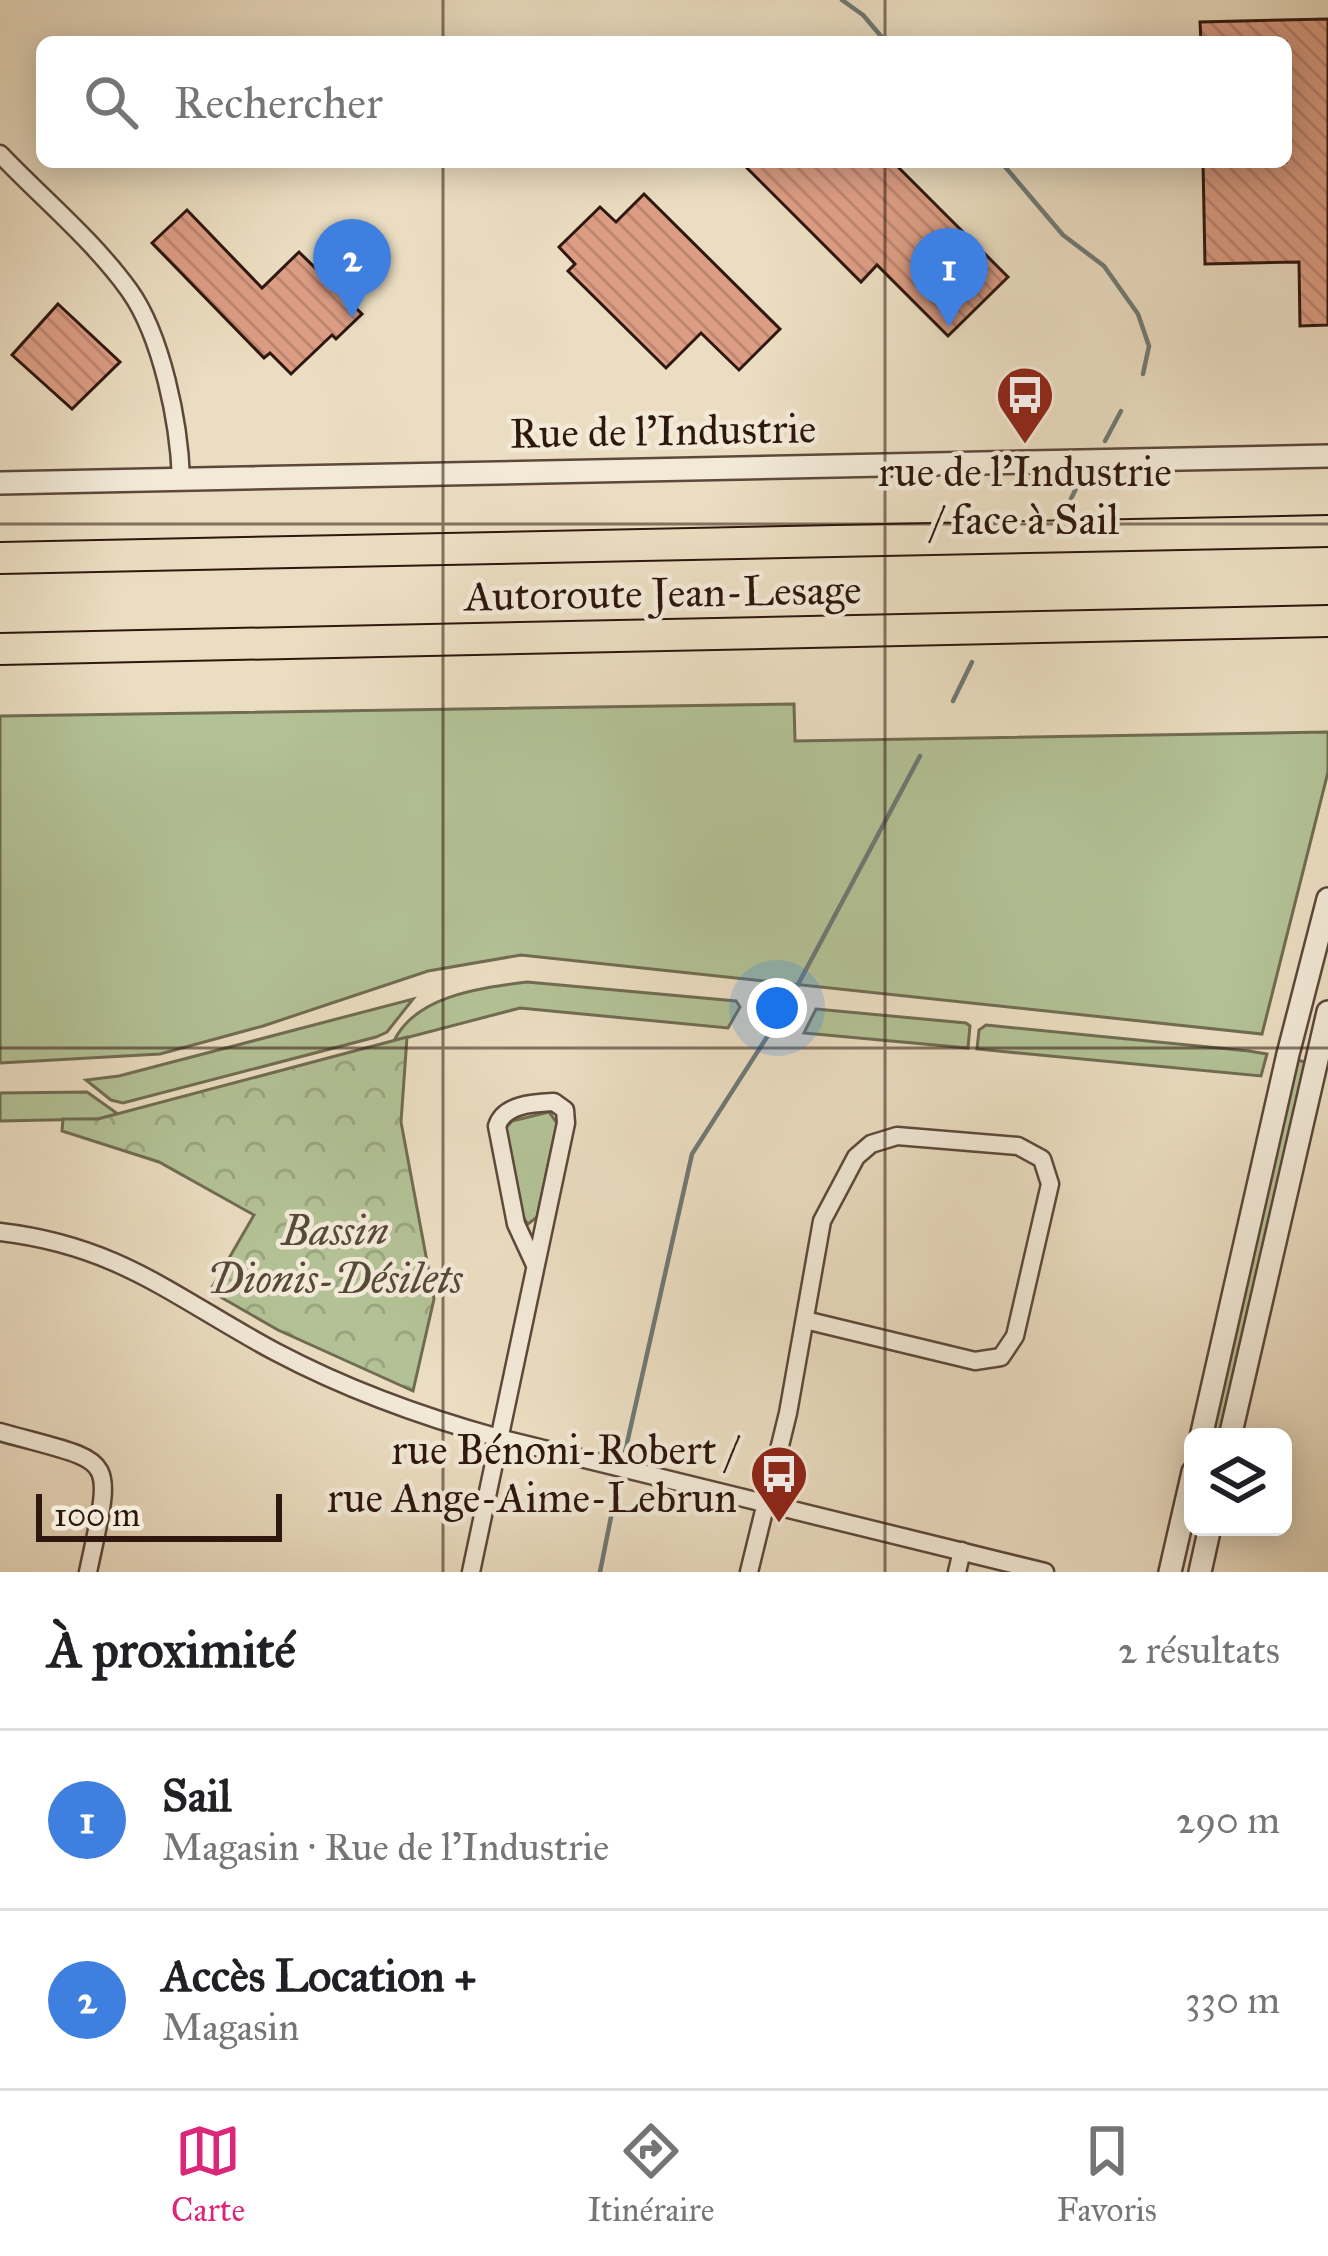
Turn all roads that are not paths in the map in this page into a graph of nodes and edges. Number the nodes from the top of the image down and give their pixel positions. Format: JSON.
{"nodes":[{"id":1,"x":0,"y":154,"type":"edge"},
{"id":2,"x":1328,"y":456,"type":"edge"},
{"id":3,"x":181,"y":478,"type":"junction"},
{"id":4,"x":0,"y":483,"type":"edge"},
{"id":5,"x":1328,"y":531,"type":"edge"},
{"id":6,"x":0,"y":558,"type":"edge"},
{"id":7,"x":1328,"y":621,"type":"edge"},
{"id":8,"x":0,"y":649,"type":"edge"},
{"id":9,"x":1328,"y":899,"type":"edge"},
{"id":10,"x":1328,"y":1012,"type":"edge"},
{"id":11,"x":0,"y":1232,"type":"edge"},
{"id":12,"x":535,"y":1265,"type":"junction"},
{"id":13,"x":805,"y":1319,"type":"junction"},
{"id":14,"x":1203,"y":1428,"type":"edge"},
{"id":15,"x":1232,"y":1428,"type":"edge"},
{"id":16,"x":0,"y":1432,"type":"edge"},
{"id":17,"x":499,"y":1438,"type":"junction"},
{"id":18,"x":766,"y":1503,"type":"junction"},
{"id":19,"x":1184,"y":1511,"type":"edge"},
{"id":20,"x":1208,"y":1536,"type":"edge"},
{"id":21,"x":962,"y":1551,"type":"junction"},
{"id":22,"x":88,"y":1572,"type":"edge"},
{"id":23,"x":471,"y":1572,"type":"edge"},
{"id":24,"x":749,"y":1572,"type":"edge"},
{"id":25,"x":957,"y":1572,"type":"edge"},
{"id":26,"x":1045,"y":1572,"type":"edge"},
{"id":27,"x":1170,"y":1572,"type":"edge"},
{"id":28,"x":1200,"y":1572,"type":"edge"}],
"edges":[{"from":1,"to":3,"type":"street"},
{"from":2,"to":3,"type":"street","name":"Rue de l'Industrie"},
{"from":3,"to":4,"type":"street","name":"Rue de l'Industrie"},
{"from":5,"to":6,"type":"highway","name":"Autoroute Jean-Lesage"},
{"from":7,"to":8,"type":"highway","name":"Autoroute Jean-Lesage"},
{"from":9,"to":14,"type":"street"},
{"from":10,"to":15,"type":"street"},
{"from":11,"to":17,"type":"street"},
{"from":12,"to":12,"type":"street"},
{"from":12,"to":17,"type":"street"},
{"from":13,"to":13,"type":"street"},
{"from":13,"to":18,"type":"street"},
{"from":16,"to":22,"type":"street"},
{"from":17,"to":18,"type":"street"},
{"from":17,"to":23,"type":"street"},
{"from":18,"to":21,"type":"street"},
{"from":18,"to":24,"type":"street"},
{"from":19,"to":27,"type":"street"},
{"from":20,"to":28,"type":"street"},
{"from":21,"to":25,"type":"street"},
{"from":21,"to":26,"type":"street"}]}
